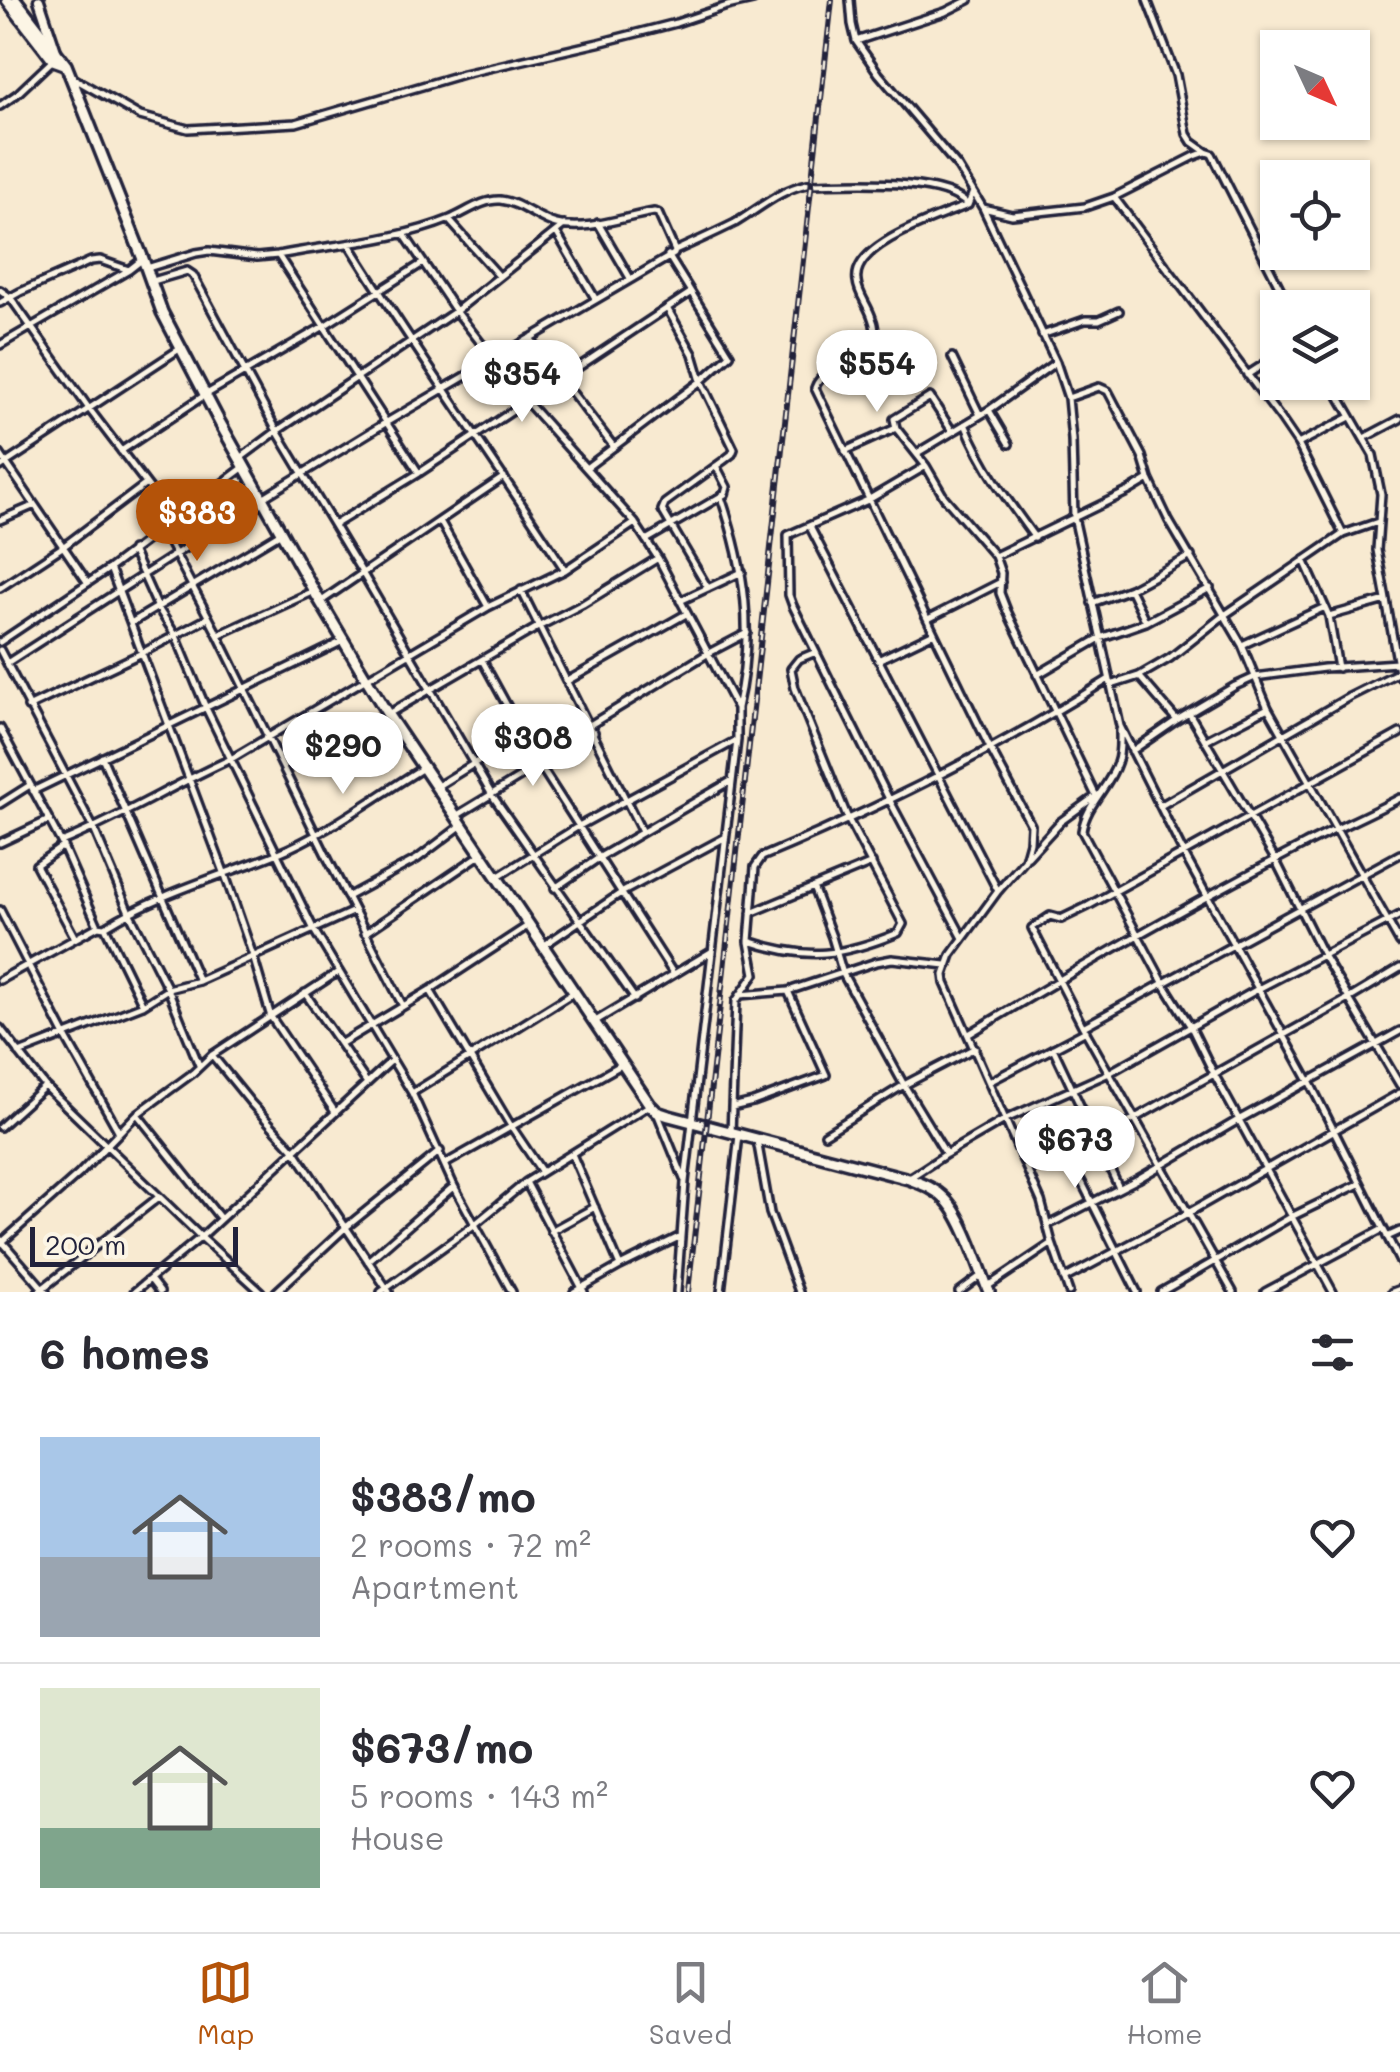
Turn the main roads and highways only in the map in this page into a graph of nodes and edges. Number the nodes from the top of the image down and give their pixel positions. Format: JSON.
{"nodes":[{"id":1,"x":7,"y":0,"type":"edge"},
{"id":2,"x":16,"y":0,"type":"edge"},
{"id":3,"x":39,"y":0,"type":"edge"},
{"id":4,"x":54,"y":56,"type":"junction"},
{"id":5,"x":988,"y":1290,"type":"edge"}],
"edges":[{"from":1,"to":4,"type":"main road"},
{"from":2,"to":4,"type":"main road"},
{"from":3,"to":4,"type":"main road"},
{"from":4,"to":5,"type":"main road"}]}
